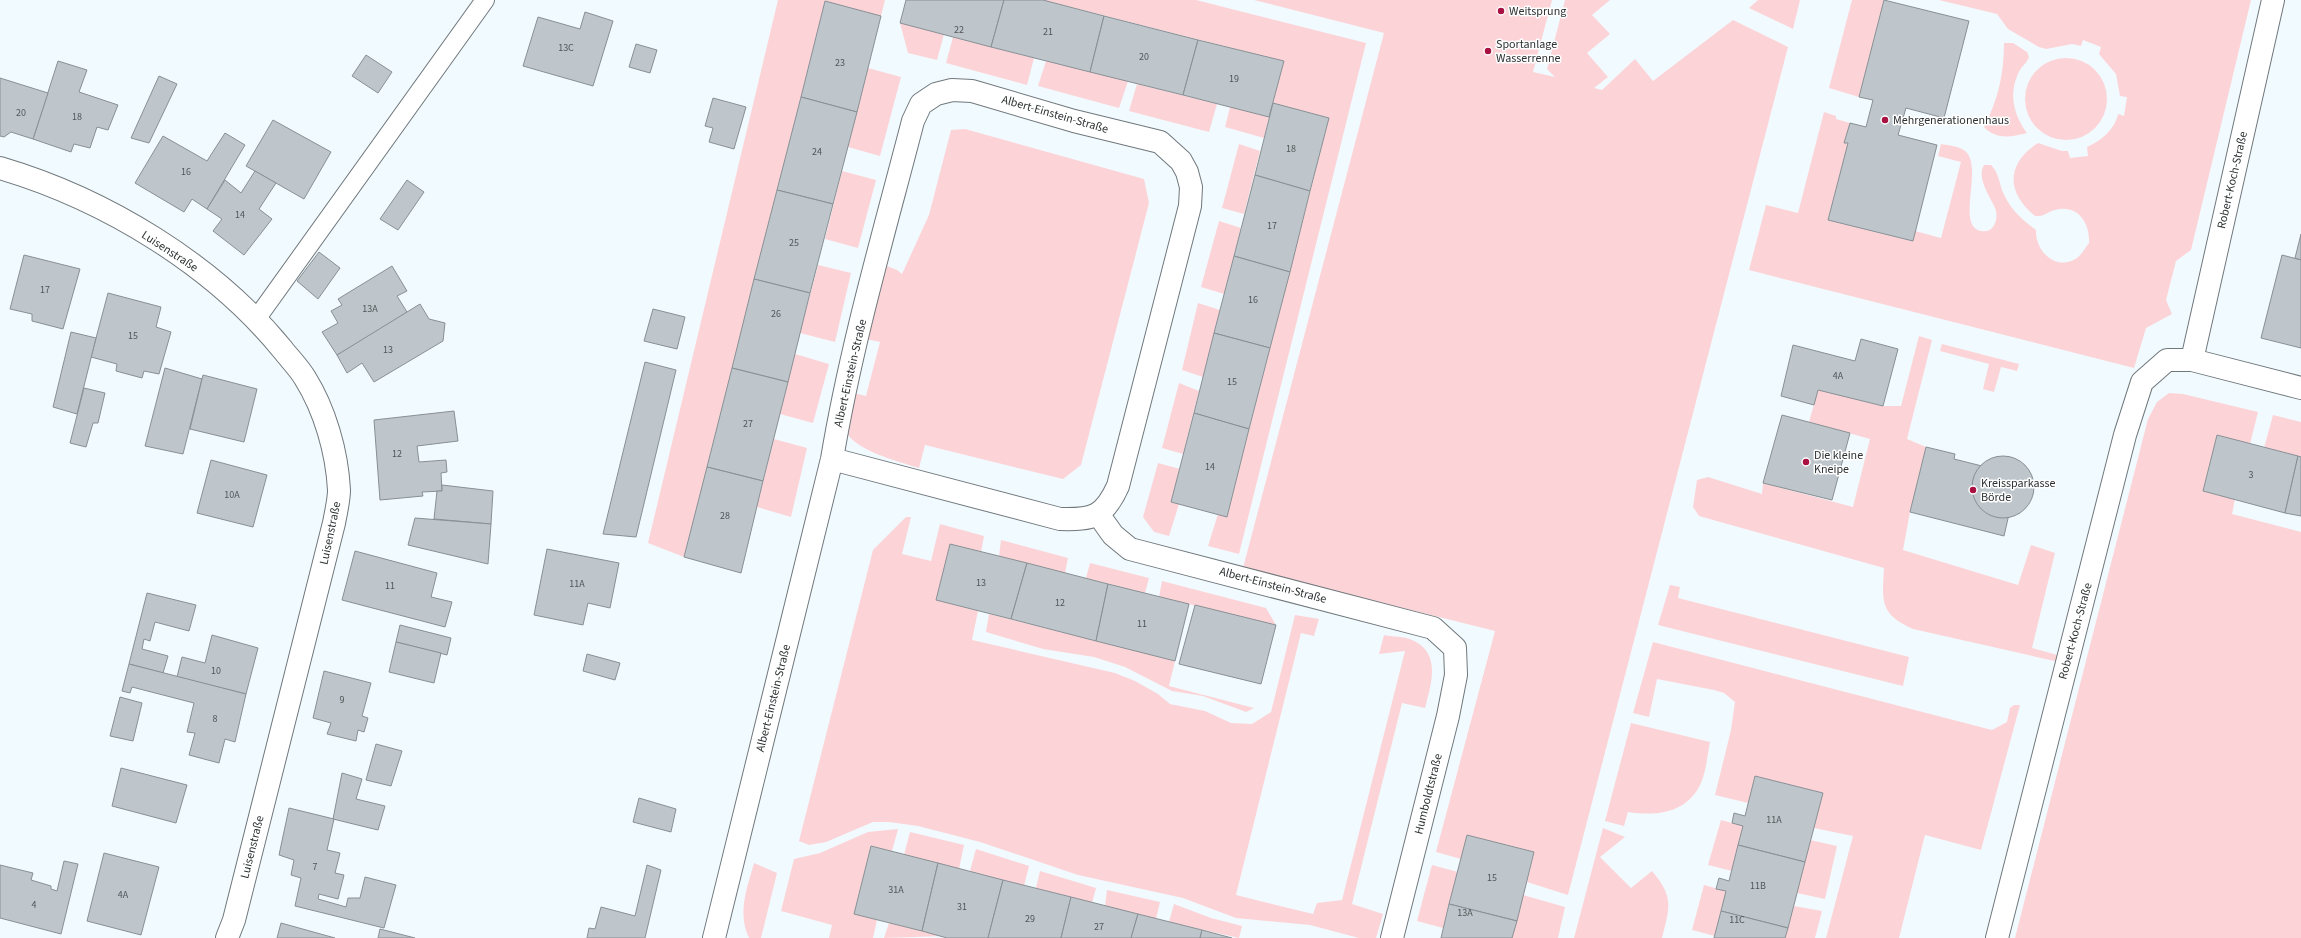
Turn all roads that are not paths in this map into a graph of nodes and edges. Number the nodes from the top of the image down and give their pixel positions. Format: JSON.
{"nodes":[{"id":1,"x":485,"y":0,"type":"edge"},
{"id":2,"x":2273,"y":0,"type":"edge"},
{"id":3,"x":0,"y":168,"type":"edge"},
{"id":4,"x":257,"y":318,"type":"junction"},
{"id":5,"x":2192,"y":360,"type":"junction"},
{"id":6,"x":2301,"y":388,"type":"edge"},
{"id":7,"x":832,"y":459,"type":"junction"},
{"id":8,"x":1098,"y":514,"type":"junction"},
{"id":9,"x":1455,"y":648,"type":"joint"},
{"id":10,"x":227,"y":938,"type":"edge"},
{"id":11,"x":714,"y":938,"type":"edge"},
{"id":12,"x":1392,"y":938,"type":"edge"},
{"id":13,"x":1997,"y":938,"type":"edge"}],
"edges":[{"from":1,"to":4,"type":"lane"},
{"from":2,"to":5,"type":"street","name":"Robert-Koch-Straße"},
{"from":3,"to":4,"type":"street","name":"Luisenstraße"},
{"from":4,"to":10,"type":"street","name":"Luisenstraße"},
{"from":5,"to":6,"type":"street","name":"Robert-Koch-Straße"},
{"from":5,"to":13,"type":"street","name":"Robert-Koch-Straße"},
{"from":7,"to":8,"type":"street"},
{"from":7,"to":8,"type":"street","name":"Albert-Einstein-Straße"},
{"from":7,"to":11,"type":"street","name":"Albert-Einstein-Straße"},
{"from":8,"to":9,"type":"street","name":"Albert-Einstein-Straße"},
{"from":9,"to":12,"type":"street","name":"Humboldtstraße"}]}
